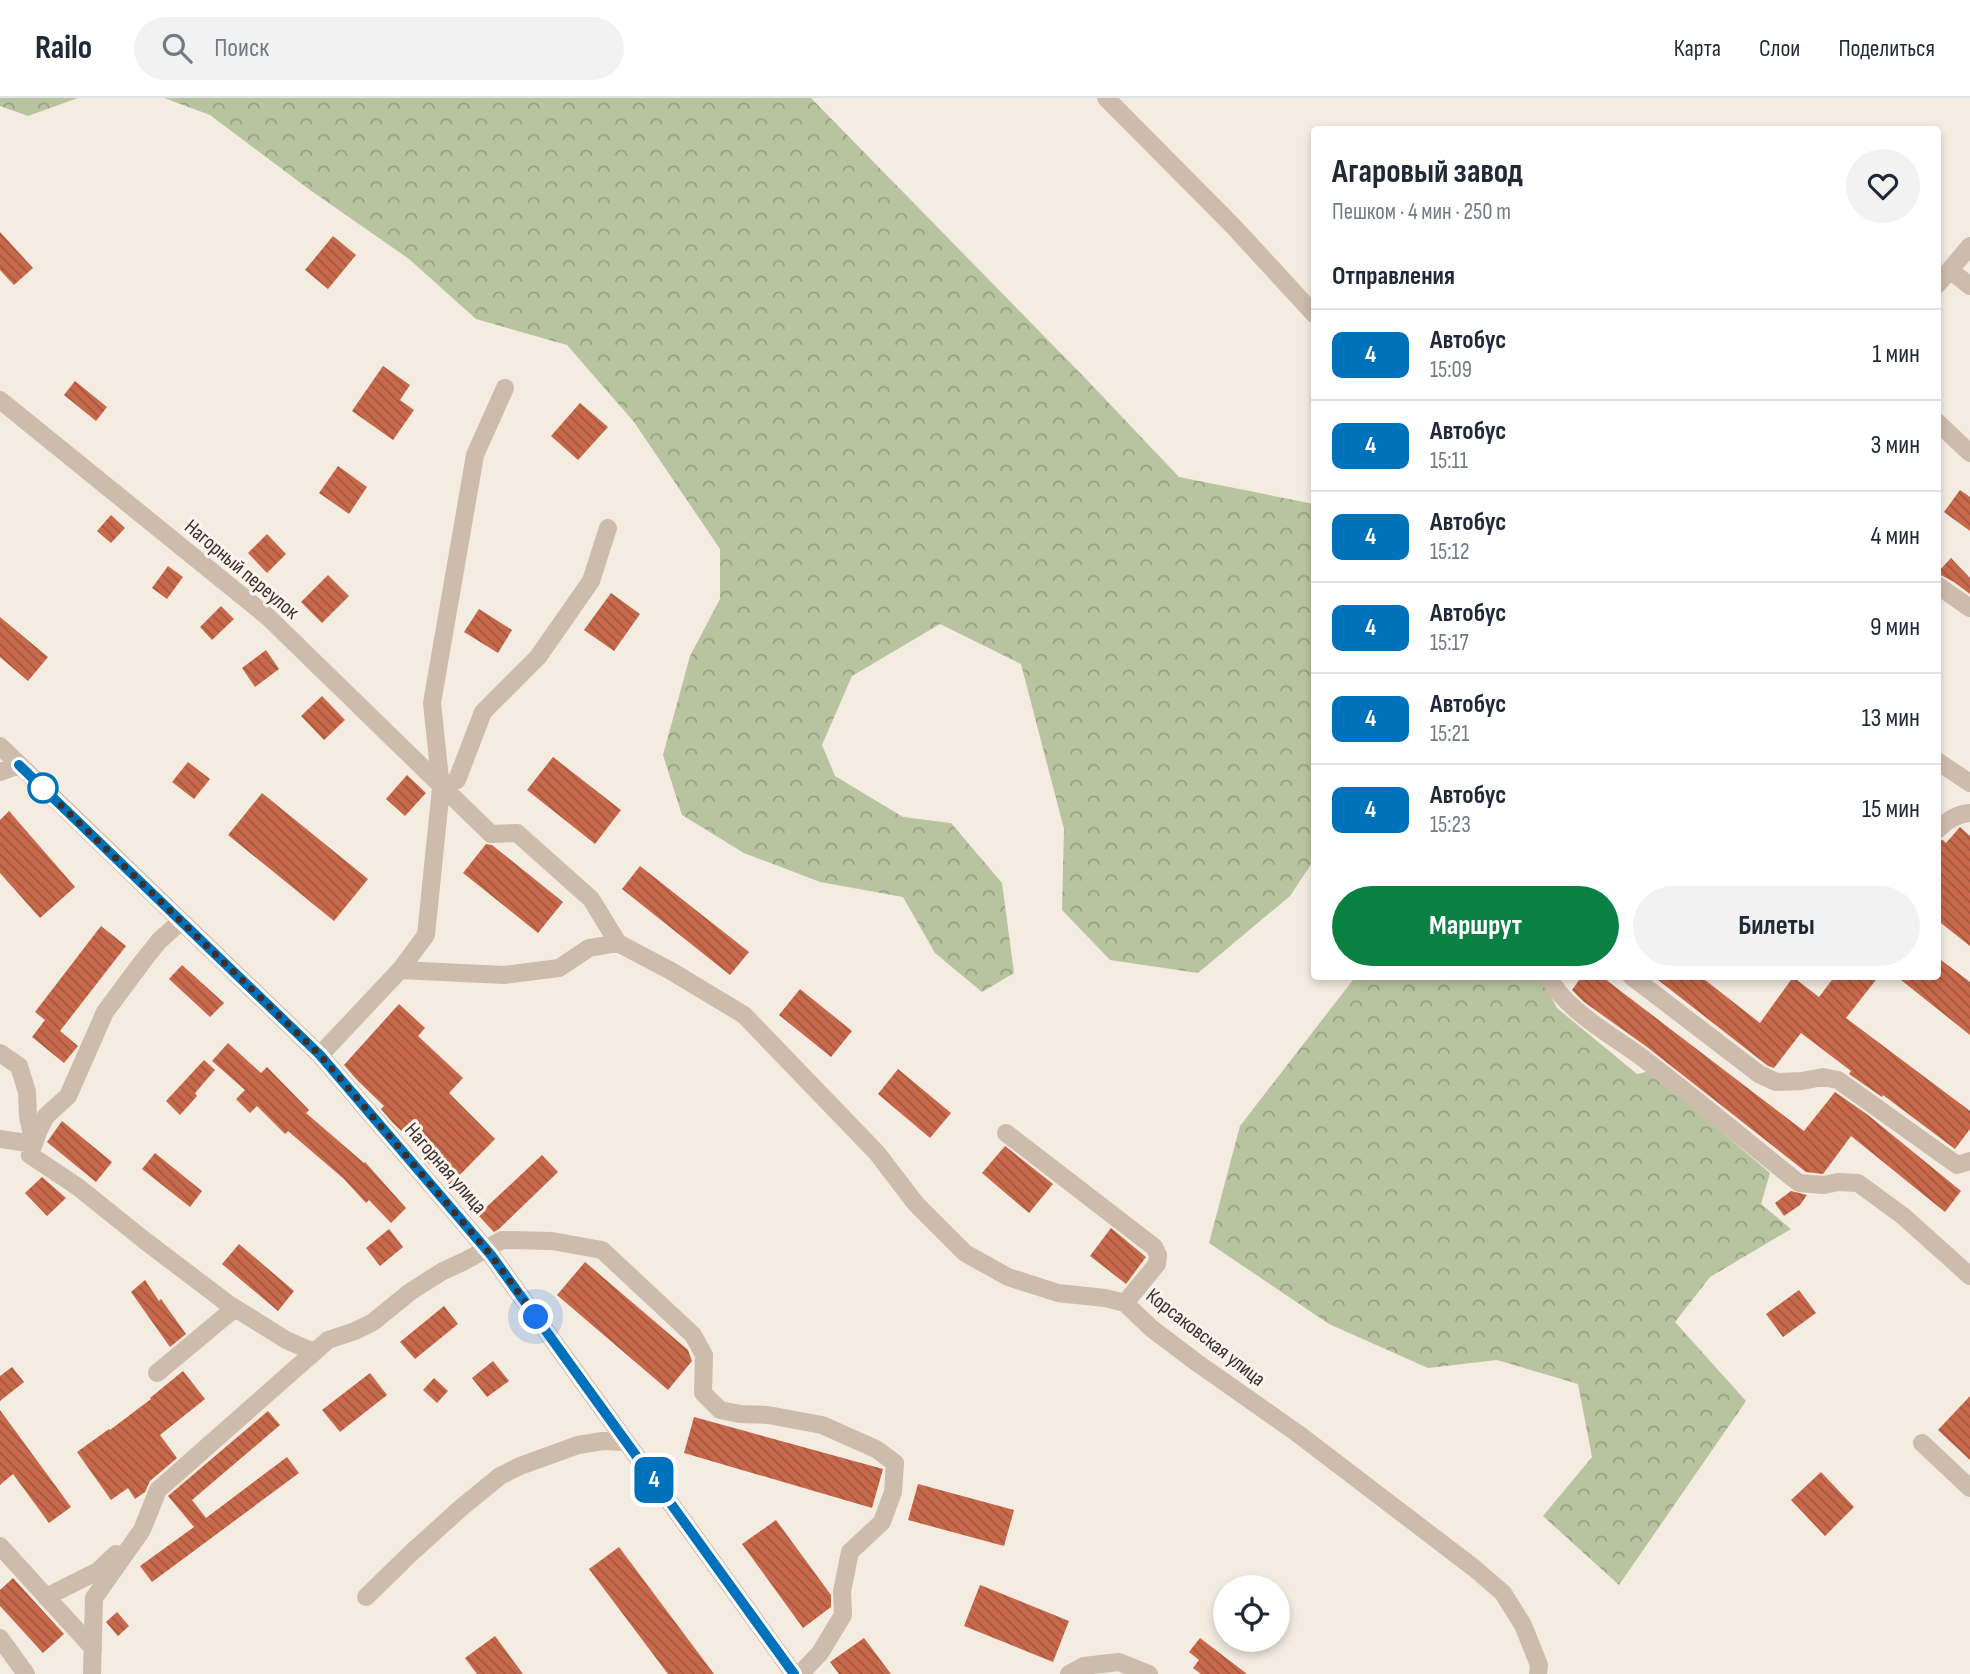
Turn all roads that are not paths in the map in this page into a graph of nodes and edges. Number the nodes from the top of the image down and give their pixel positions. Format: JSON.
{"nodes":[{"id":1,"x":1106,"y":98,"type":"edge"},
{"id":2,"x":1970,"y":246,"type":"edge"},
{"id":3,"x":1950,"y":270,"type":"junction"},
{"id":4,"x":1941,"y":280,"type":"edge"},
{"id":5,"x":1970,"y":286,"type":"edge"},
{"id":6,"x":1311,"y":311,"type":"edge"},
{"id":7,"x":505,"y":388,"type":"dead end"},
{"id":8,"x":0,"y":400,"type":"edge"},
{"id":9,"x":1941,"y":426,"type":"edge"},
{"id":10,"x":1970,"y":453,"type":"edge"},
{"id":11,"x":608,"y":528,"type":"dead end"},
{"id":12,"x":1941,"y":588,"type":"edge"},
{"id":13,"x":1970,"y":608,"type":"edge"},
{"id":14,"x":0,"y":746,"type":"edge"},
{"id":15,"x":1941,"y":764,"type":"edge"},
{"id":16,"x":19,"y":765,"type":"junction"},
{"id":17,"x":0,"y":772,"type":"edge"},
{"id":18,"x":1970,"y":783,"type":"edge"},
{"id":19,"x":442,"y":788,"type":"junction"},
{"id":20,"x":1970,"y":813,"type":"edge"},
{"id":21,"x":1941,"y":827,"type":"edge"},
{"id":22,"x":181,"y":921,"type":"junction"},
{"id":23,"x":618,"y":943,"type":"junction"},
{"id":24,"x":400,"y":970,"type":"junction"},
{"id":25,"x":1550,"y":980,"type":"edge"},
{"id":26,"x":1636,"y":980,"type":"edge"},
{"id":27,"x":0,"y":1053,"type":"edge"},
{"id":28,"x":320,"y":1055,"type":"junction"},
{"id":29,"x":1006,"y":1133,"type":"dead end"},
{"id":30,"x":0,"y":1139,"type":"edge"},
{"id":31,"x":34,"y":1144,"type":"junction"},
{"id":32,"x":1970,"y":1161,"type":"edge"},
{"id":33,"x":485,"y":1248,"type":"junction"},
{"id":34,"x":1970,"y":1276,"type":"edge"},
{"id":35,"x":1125,"y":1303,"type":"junction"},
{"id":36,"x":235,"y":1308,"type":"junction"},
{"id":37,"x":314,"y":1352,"type":"junction"},
{"id":38,"x":157,"y":1373,"type":"dead end"},
{"id":39,"x":626,"y":1442,"type":"junction"},
{"id":40,"x":1922,"y":1443,"type":"dead end"},
{"id":41,"x":1970,"y":1488,"type":"edge"},
{"id":42,"x":142,"y":1530,"type":"junction"},
{"id":43,"x":0,"y":1546,"type":"edge"},
{"id":44,"x":46,"y":1597,"type":"junction"},
{"id":45,"x":366,"y":1598,"type":"dead end"},
{"id":46,"x":0,"y":1638,"type":"edge"},
{"id":47,"x":93,"y":1648,"type":"junction"},
{"id":48,"x":1538,"y":1670,"type":"edge"},
{"id":49,"x":26,"y":1674,"type":"edge"},
{"id":50,"x":92,"y":1674,"type":"edge"},
{"id":51,"x":794,"y":1674,"type":"edge"},
{"id":52,"x":800,"y":1674,"type":"edge"},
{"id":53,"x":1069,"y":1674,"type":"edge"},
{"id":54,"x":1149,"y":1674,"type":"edge"}],
"edges":[{"from":1,"to":6,"type":"street"},
{"from":2,"to":3,"type":"street"},
{"from":3,"to":4,"type":"street"},
{"from":3,"to":5,"type":"street"},
{"from":7,"to":19,"type":"street"},
{"from":8,"to":19,"type":"street","name":"Нагорный переулок"},
{"from":9,"to":10,"type":"street"},
{"from":11,"to":19,"type":"street"},
{"from":12,"to":13,"type":"street"},
{"from":14,"to":16,"type":"street","name":"Нагорная улица"},
{"from":15,"to":18,"type":"street"},
{"from":16,"to":17,"type":"street"},
{"from":16,"to":22,"type":"street","name":"Нагорная улица"},
{"from":19,"to":23,"type":"street","name":"Нагорный переулок"},
{"from":19,"to":24,"type":"street"},
{"from":20,"to":21,"type":"street"},
{"from":22,"to":28,"type":"street","name":"Нагорная улица"},
{"from":22,"to":31,"type":"street"},
{"from":23,"to":24,"type":"street"},
{"from":23,"to":35,"type":"street","name":"Корсаковская улица"},
{"from":24,"to":28,"type":"street"},
{"from":25,"to":34,"type":"street"},
{"from":26,"to":32,"type":"street"},
{"from":27,"to":31,"type":"street"},
{"from":28,"to":33,"type":"street","name":"Нагорная улица"},
{"from":29,"to":35,"type":"street"},
{"from":30,"to":31,"type":"street"},
{"from":31,"to":36,"type":"street"},
{"from":33,"to":37,"type":"street"},
{"from":33,"to":39,"type":"street","name":"Нагорная улица"},
{"from":33,"to":52,"type":"street"},
{"from":35,"to":48,"type":"street","name":"Корсаковская улица"},
{"from":36,"to":37,"type":"street"},
{"from":36,"to":38,"type":"street"},
{"from":37,"to":42,"type":"street"},
{"from":39,"to":45,"type":"street"},
{"from":39,"to":51,"type":"street","name":"Нагорная улица"},
{"from":40,"to":41,"type":"street"},
{"from":42,"to":44,"type":"street"},
{"from":42,"to":47,"type":"street"},
{"from":43,"to":44,"type":"street"},
{"from":44,"to":47,"type":"street"},
{"from":46,"to":49,"type":"street"},
{"from":47,"to":50,"type":"street"},
{"from":53,"to":54,"type":"street"}]}
